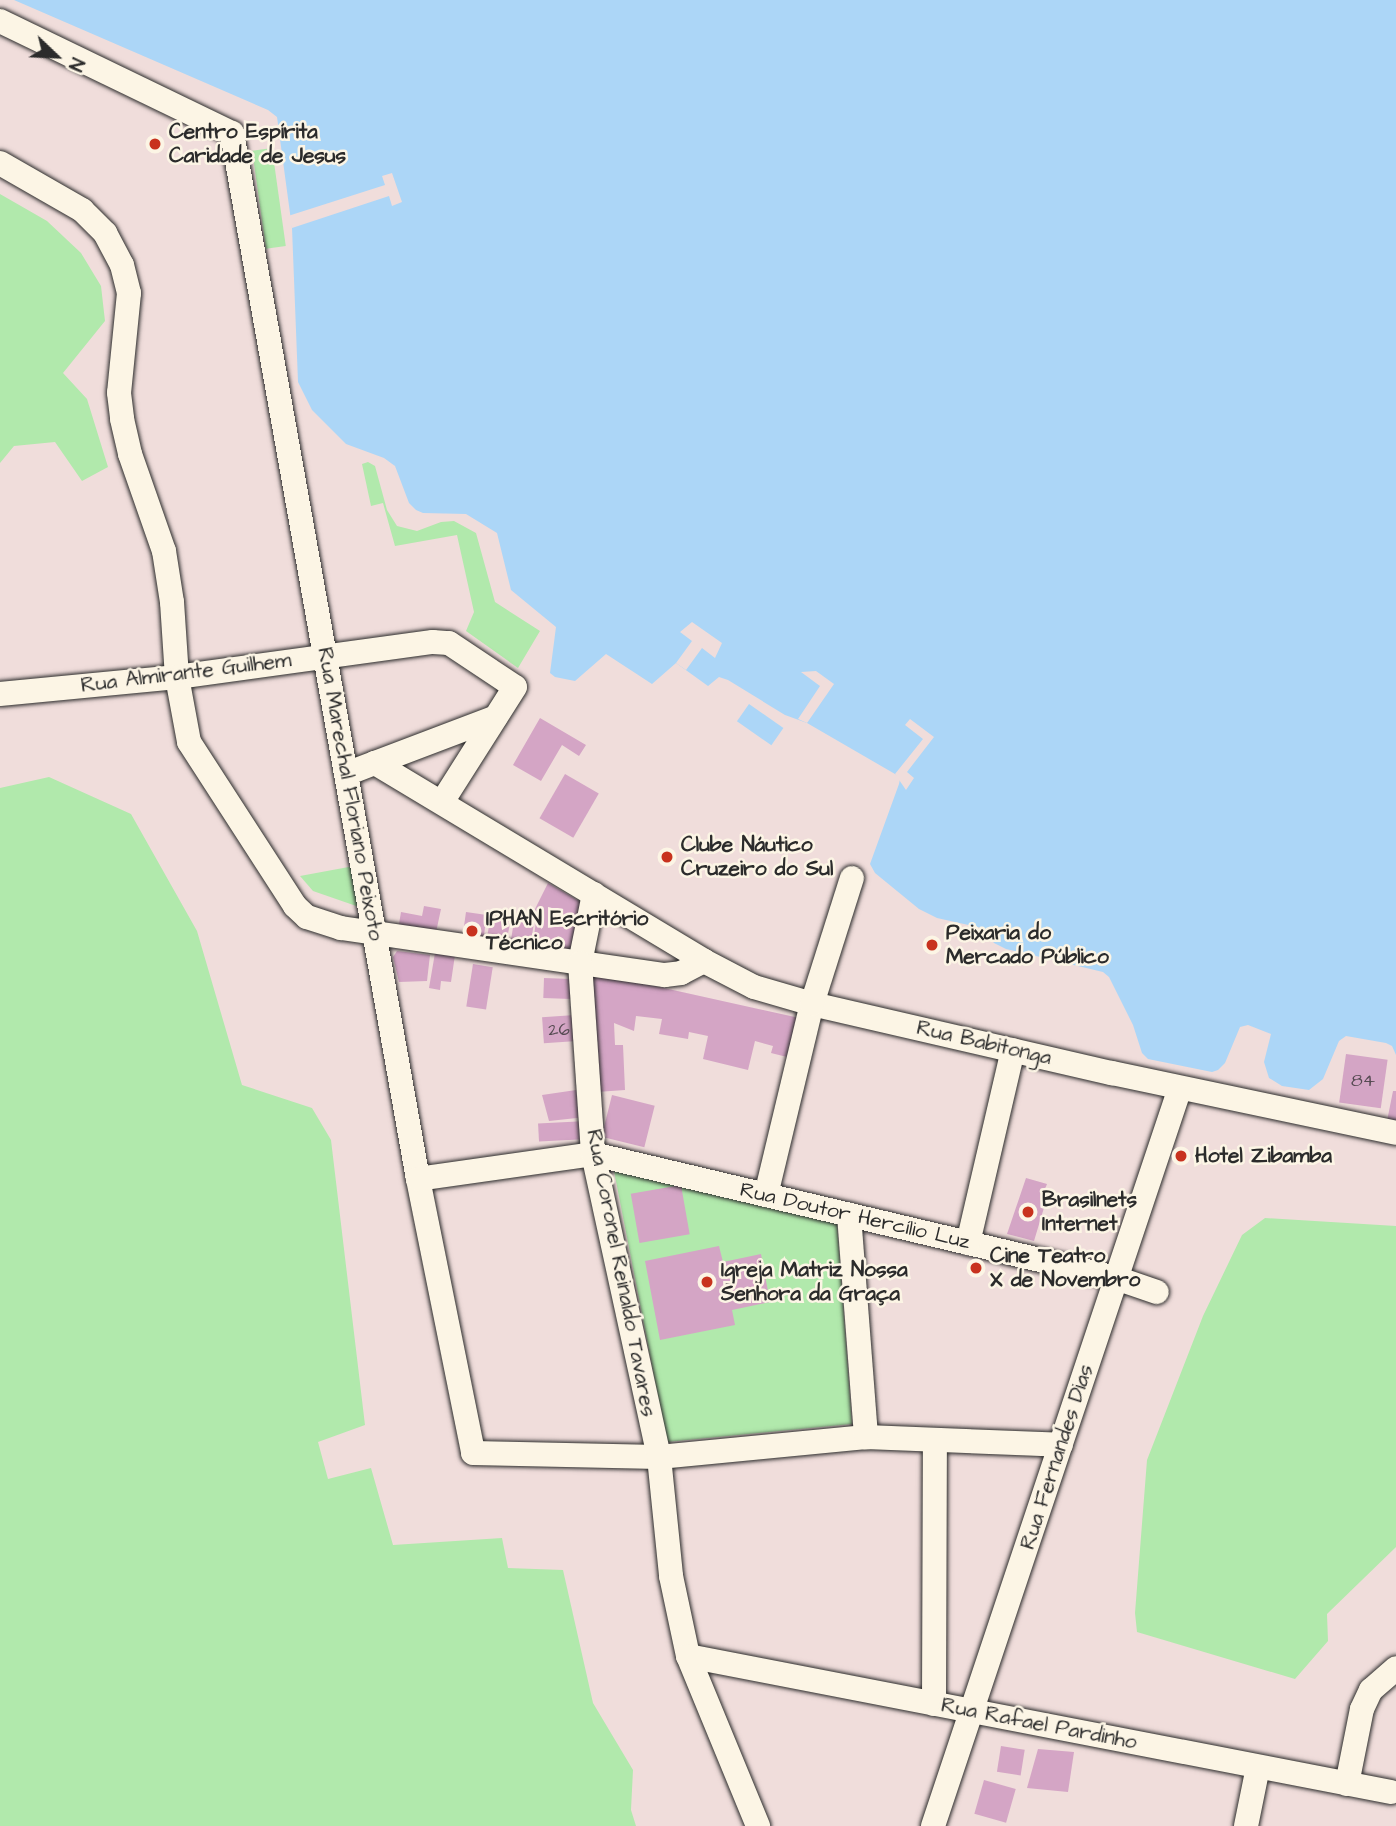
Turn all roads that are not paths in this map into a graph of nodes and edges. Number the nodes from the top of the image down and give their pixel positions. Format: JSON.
{"nodes":[{"id":1,"x":0,"y":21,"type":"edge"},
{"id":2,"x":0,"y":163,"type":"edge"},
{"id":3,"x":326,"y":656,"type":"junction"},
{"id":4,"x":177,"y":677,"type":"junction"},
{"id":5,"x":0,"y":694,"type":"edge"},
{"id":6,"x":496,"y":717,"type":"junction"},
{"id":7,"x":375,"y":763,"type":"junction"},
{"id":8,"x":346,"y":774,"type":"junction"},
{"id":9,"x":442,"y":802,"type":"junction"},
{"id":10,"x":852,"y":878,"type":"dead end"},
{"id":11,"x":594,"y":894,"type":"junction"},
{"id":12,"x":375,"y":934,"type":"junction"},
{"id":13,"x":704,"y":961,"type":"junction"},
{"id":14,"x":580,"y":963,"type":"junction"},
{"id":15,"x":812,"y":1004,"type":"junction"},
{"id":16,"x":1013,"y":1050,"type":"junction"},
{"id":17,"x":1180,"y":1088,"type":"junction"},
{"id":18,"x":1396,"y":1133,"type":"edge"},
{"id":19,"x":593,"y":1154,"type":"junction"},
{"id":20,"x":418,"y":1179,"type":"junction"},
{"id":21,"x":766,"y":1195,"type":"junction"},
{"id":22,"x":849,"y":1215,"type":"junction"},
{"id":23,"x":968,"y":1243,"type":"junction"},
{"id":24,"x":1116,"y":1278,"type":"junction"},
{"id":25,"x":1157,"y":1292,"type":"dead end"},
{"id":26,"x":866,"y":1437,"type":"junction"},
{"id":27,"x":935,"y":1440,"type":"junction"},
{"id":28,"x":1061,"y":1445,"type":"junction"},
{"id":29,"x":659,"y":1457,"type":"junction"},
{"id":30,"x":688,"y":1656,"type":"junction"},
{"id":31,"x":1396,"y":1668,"type":"edge"},
{"id":32,"x":934,"y":1704,"type":"junction"},
{"id":33,"x":972,"y":1712,"type":"junction"},
{"id":34,"x":1258,"y":1767,"type":"junction"},
{"id":35,"x":1347,"y":1784,"type":"junction"},
{"id":36,"x":1391,"y":1793,"type":"dead end"},
{"id":37,"x":940,"y":1824,"type":"edge"},
{"id":38,"x":758,"y":1826,"type":"edge"},
{"id":39,"x":1246,"y":1826,"type":"edge"}],
"edges":[{"from":1,"to":3,"type":"street","name":"Rua Marechal Floriano Peixoto"},
{"from":2,"to":4,"type":"street"},
{"from":3,"to":4,"type":"street","name":"Rua Almirante Guilhem"},
{"from":3,"to":6,"type":"street","name":"Rua Almirante Guilhem"},
{"from":3,"to":8,"type":"street","name":"Rua Marechal Floriano Peixoto"},
{"from":4,"to":5,"type":"street","name":"Rua Almirante Guilhem"},
{"from":4,"to":12,"type":"street"},
{"from":6,"to":7,"type":"street"},
{"from":6,"to":9,"type":"street","name":"Rua Almirante Guilhem"},
{"from":7,"to":8,"type":"street"},
{"from":7,"to":9,"type":"street","name":"Rua Babitonga"},
{"from":8,"to":12,"type":"street","name":"Rua Marechal Floriano Peixoto"},
{"from":9,"to":11,"type":"street","name":"Rua Babitonga"},
{"from":10,"to":15,"type":"street"},
{"from":11,"to":13,"type":"street","name":"Rua Babitonga"},
{"from":11,"to":14,"type":"street","name":"Rua Coronel Reinaldo Tavares"},
{"from":12,"to":14,"type":"street"},
{"from":12,"to":20,"type":"street","name":"Rua Marechal Floriano Peixoto"},
{"from":13,"to":14,"type":"street"},
{"from":13,"to":15,"type":"street","name":"Rua Babitonga"},
{"from":14,"to":19,"type":"street","name":"Rua Coronel Reinaldo Tavares"},
{"from":15,"to":16,"type":"street","name":"Rua Babitonga"},
{"from":15,"to":21,"type":"street"},
{"from":16,"to":17,"type":"street","name":"Rua Babitonga"},
{"from":16,"to":23,"type":"street"},
{"from":17,"to":18,"type":"street","name":"Rua Babitonga"},
{"from":17,"to":24,"type":"street","name":"Rua Fernandes Dias"},
{"from":19,"to":20,"type":"street"},
{"from":19,"to":21,"type":"street","name":"Rua Doutor Hercílio Luz"},
{"from":19,"to":29,"type":"street","name":"Rua Coronel Reinaldo Tavares"},
{"from":20,"to":29,"type":"street","name":"Rua Marechal Floriano Peixoto"},
{"from":21,"to":22,"type":"street","name":"Rua Doutor Hercílio Luz"},
{"from":22,"to":23,"type":"street","name":"Rua Doutor Hercílio Luz"},
{"from":22,"to":26,"type":"street"},
{"from":23,"to":24,"type":"street","name":"Rua Doutor Hercílio Luz"},
{"from":24,"to":25,"type":"street","name":"Rua Doutor Hercílio Luz"},
{"from":24,"to":28,"type":"street","name":"Rua Fernandes Dias"},
{"from":26,"to":27,"type":"street"},
{"from":26,"to":29,"type":"street"},
{"from":27,"to":28,"type":"street"},
{"from":27,"to":32,"type":"street"},
{"from":28,"to":33,"type":"street","name":"Rua Fernandes Dias"},
{"from":29,"to":30,"type":"street","name":"Rua Coronel Reinaldo Tavares"},
{"from":30,"to":32,"type":"street","name":"Rua Rafael Pardinho"},
{"from":30,"to":38,"type":"street","name":"Rua Coronel Reinaldo Tavares"},
{"from":31,"to":35,"type":"street"},
{"from":32,"to":33,"type":"street","name":"Rua Rafael Pardinho"},
{"from":33,"to":34,"type":"street","name":"Rua Rafael Pardinho"},
{"from":33,"to":37,"type":"street","name":"Rua Fernandes Dias"},
{"from":34,"to":35,"type":"street","name":"Rua Rafael Pardinho"},
{"from":34,"to":39,"type":"street"},
{"from":35,"to":36,"type":"street","name":"Rua Rafael Pardinho"}]}
